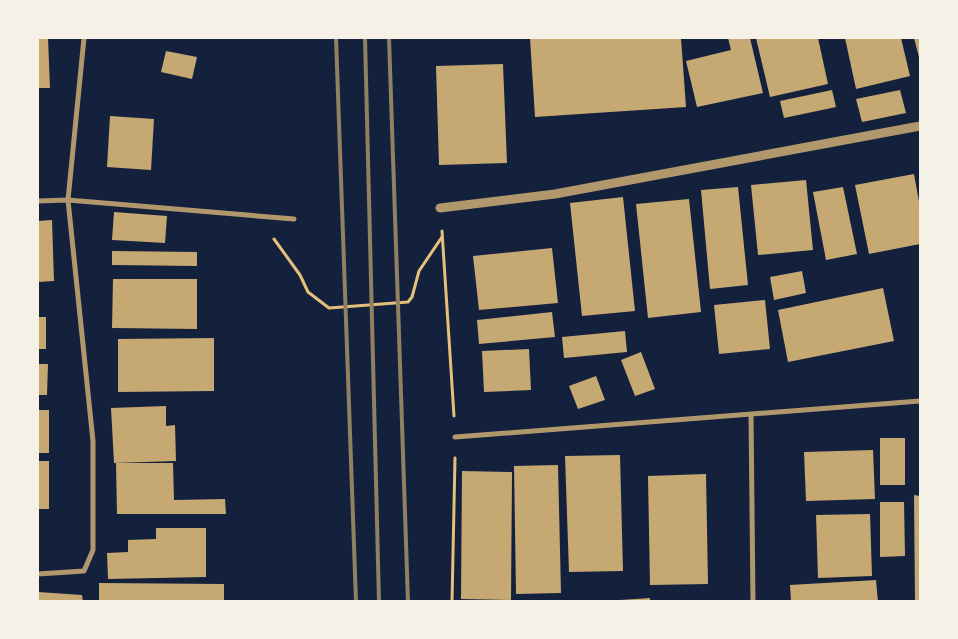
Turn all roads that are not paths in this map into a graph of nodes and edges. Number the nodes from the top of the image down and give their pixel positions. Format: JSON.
{"nodes":[{"id":1,"x":84,"y":38,"type":"edge"},
{"id":2,"x":920,"y":126,"type":"edge"},
{"id":3,"x":68,"y":200,"type":"junction"},
{"id":4,"x":38,"y":202,"type":"edge"},
{"id":5,"x":440,"y":208,"type":"road end"},
{"id":6,"x":294,"y":219,"type":"dead end"},
{"id":7,"x":920,"y":401,"type":"edge"},
{"id":8,"x":751,"y":414,"type":"junction"},
{"id":9,"x":455,"y":437,"type":"road end"},
{"id":10,"x":38,"y":574,"type":"edge"},
{"id":11,"x":754,"y":602,"type":"edge"}],
"edges":[{"from":1,"to":3,"type":"street"},
{"from":2,"to":5,"type":"street"},
{"from":3,"to":4,"type":"street"},
{"from":3,"to":6,"type":"street"},
{"from":3,"to":10,"type":"street"},
{"from":7,"to":8,"type":"street"},
{"from":8,"to":9,"type":"street"},
{"from":8,"to":11,"type":"street"}]}
